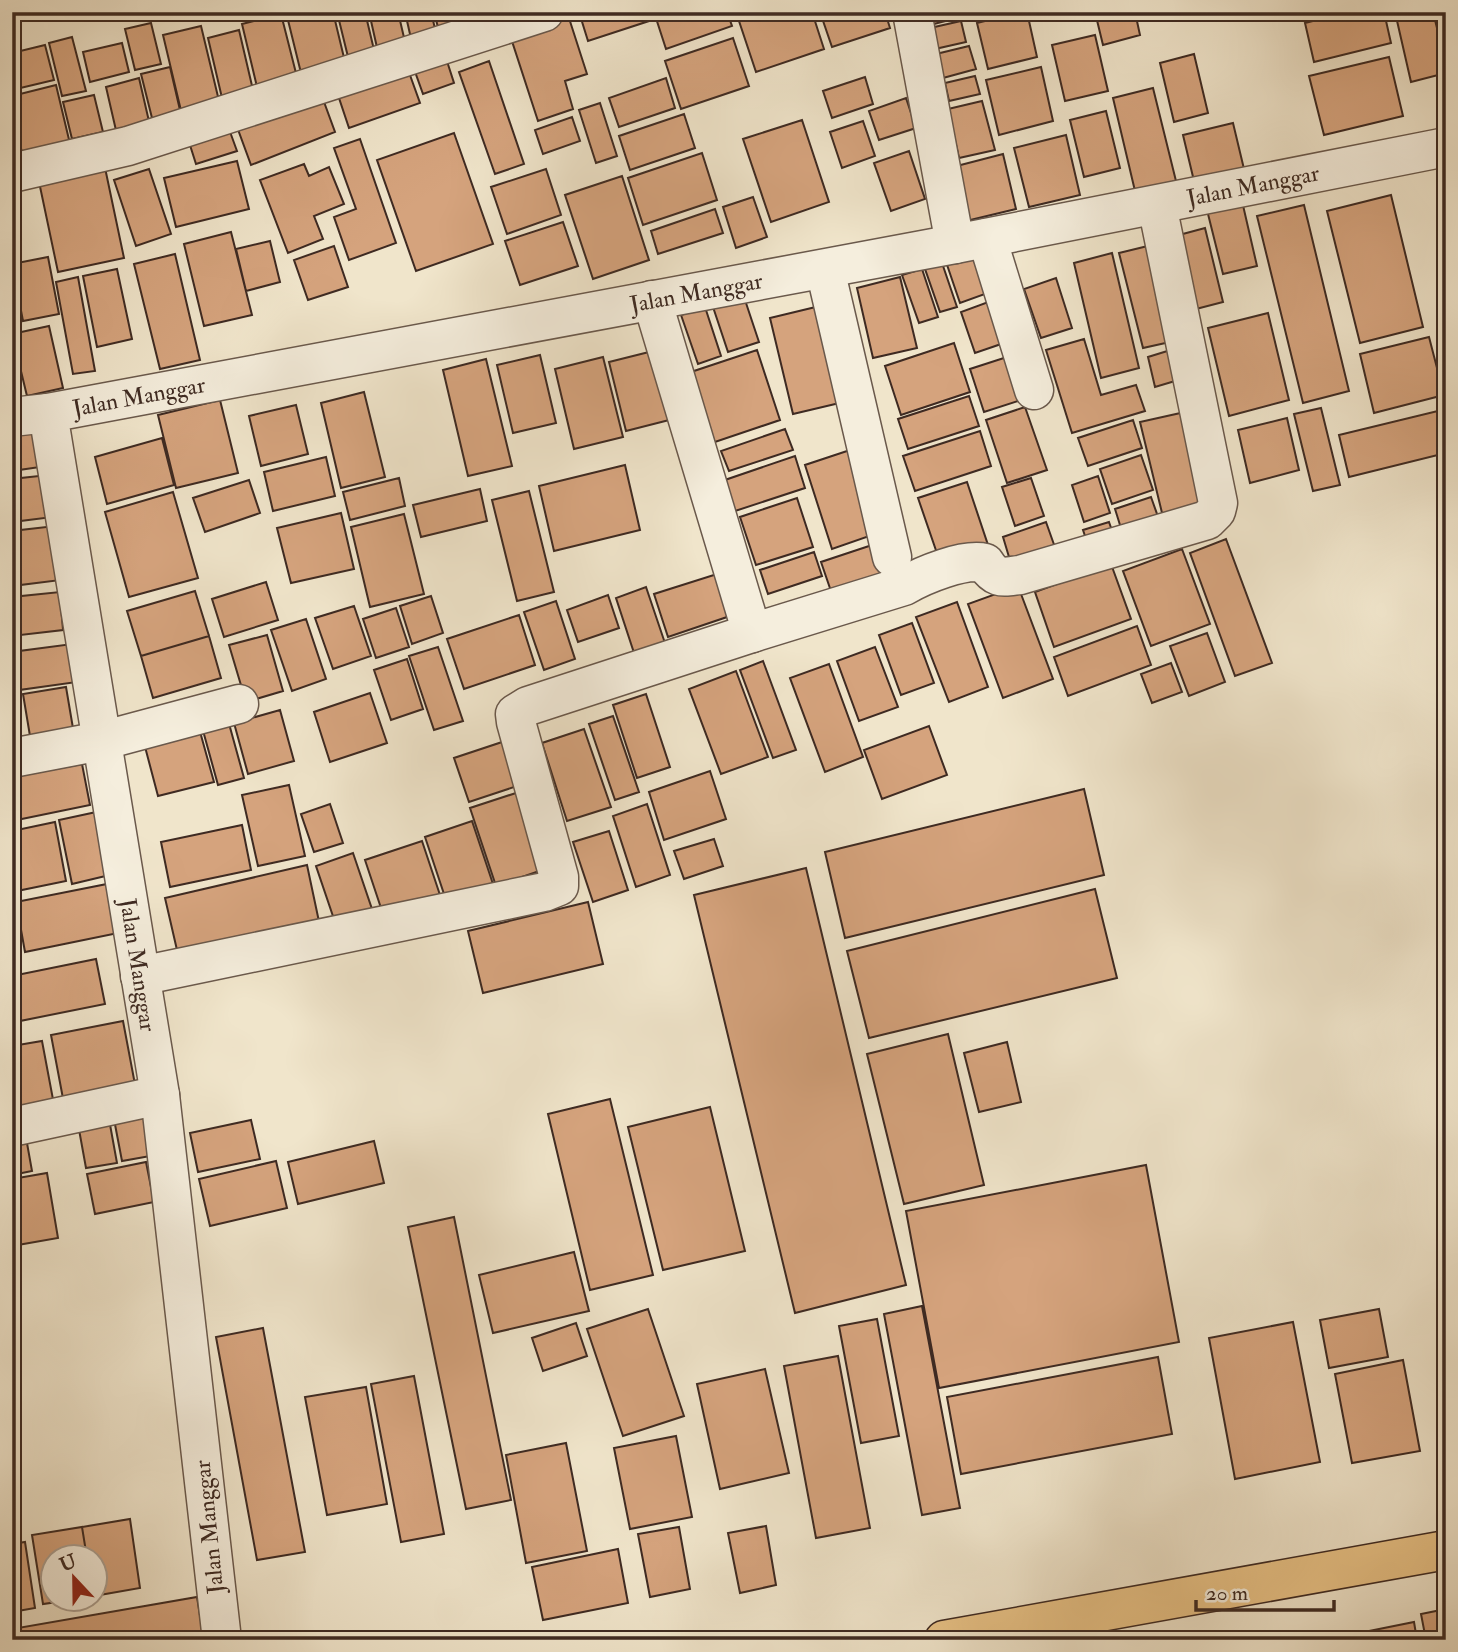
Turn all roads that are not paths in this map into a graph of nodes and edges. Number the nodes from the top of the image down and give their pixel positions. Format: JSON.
{"nodes":[{"id":1,"x":544,"y":12,"type":"edge"},
{"id":2,"x":912,"y":12,"type":"edge"},
{"id":3,"x":1446,"y":147,"type":"edge"},
{"id":4,"x":12,"y":173,"type":"edge"},
{"id":5,"x":1157,"y":205,"type":"junction"},
{"id":6,"x":971,"y":241,"type":"junction"},
{"id":7,"x":825,"y":269,"type":"junction"},
{"id":8,"x":652,"y":300,"type":"junction"},
{"id":9,"x":1034,"y":390,"type":"dead end"},
{"id":10,"x":30,"y":415,"type":"edge"},
{"id":11,"x":892,"y":557,"type":"dead end"},
{"id":12,"x":752,"y":633,"type":"junction"},
{"id":13,"x":239,"y":704,"type":"dead end"},
{"id":14,"x":102,"y":741,"type":"junction"},
{"id":15,"x":12,"y":758,"type":"edge"},
{"id":16,"x":140,"y":976,"type":"junction"},
{"id":17,"x":160,"y":1096,"type":"junction"},
{"id":18,"x":12,"y":1127,"type":"edge"},
{"id":19,"x":1446,"y":1550,"type":"edge"},
{"id":20,"x":222,"y":1640,"type":"edge"},
{"id":21,"x":944,"y":1640,"type":"edge"}],
"edges":[{"from":1,"to":4,"type":"street"},
{"from":2,"to":6,"type":"street"},
{"from":3,"to":5,"type":"street","name":"Jalan Manggar"},
{"from":5,"to":6,"type":"street","name":"Jalan Manggar"},
{"from":5,"to":12,"type":"street"},
{"from":6,"to":7,"type":"street","name":"Jalan Manggar"},
{"from":6,"to":9,"type":"street"},
{"from":7,"to":8,"type":"street","name":"Jalan Manggar"},
{"from":7,"to":11,"type":"street"},
{"from":8,"to":10,"type":"street","name":"Jalan Manggar"},
{"from":8,"to":12,"type":"street"},
{"from":10,"to":14,"type":"street","name":"Jalan Manggar"},
{"from":12,"to":16,"type":"street"},
{"from":13,"to":14,"type":"street"},
{"from":14,"to":15,"type":"street"},
{"from":14,"to":16,"type":"street","name":"Jalan Manggar"},
{"from":16,"to":17,"type":"street","name":"Jalan Manggar"},
{"from":17,"to":18,"type":"street"},
{"from":17,"to":20,"type":"street","name":"Jalan Manggar"},
{"from":19,"to":21,"type":"main road"}]}
